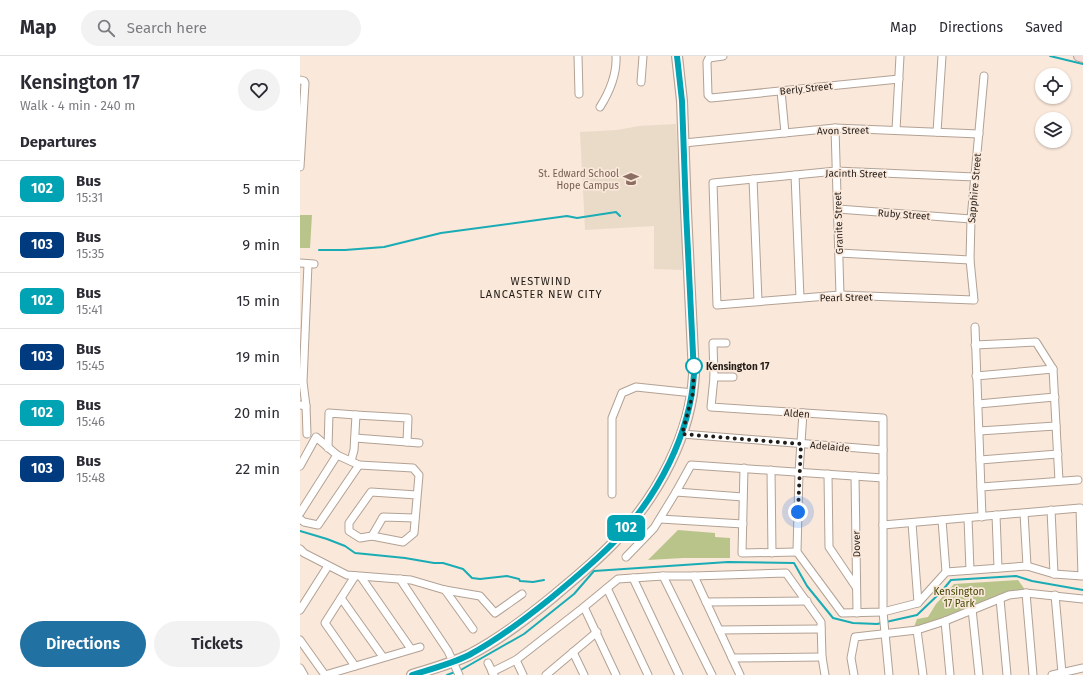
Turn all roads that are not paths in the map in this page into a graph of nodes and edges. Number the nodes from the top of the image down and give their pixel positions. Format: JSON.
{"nodes":[{"id":1,"x":578,"y":56,"type":"edge"},
{"id":2,"x":616,"y":56,"type":"edge"},
{"id":3,"x":643,"y":56,"type":"edge"},
{"id":4,"x":677,"y":56,"type":"edge"},
{"id":5,"x":723,"y":56,"type":"edge"},
{"id":6,"x":900,"y":56,"type":"edge"},
{"id":7,"x":942,"y":56,"type":"edge"},
{"id":8,"x":1079,"y":56,"type":"edge"},
{"id":9,"x":1083,"y":57,"type":"edge"},
{"id":10,"x":984,"y":76,"type":"dead end"},
{"id":11,"x":899,"y":79,"type":"junction"},
{"id":12,"x":300,"y":80,"type":"edge"},
{"id":13,"x":641,"y":82,"type":"dead end"},
{"id":14,"x":781,"y":91,"type":"junction"},
{"id":15,"x":579,"y":94,"type":"dead end"},
{"id":16,"x":302,"y":105,"type":"edge"},
{"id":17,"x":600,"y":107,"type":"dead end"},
{"id":18,"x":835,"y":128,"type":"junction"},
{"id":19,"x":301,"y":129,"type":"edge"},
{"id":20,"x":896,"y":130,"type":"junction"},
{"id":21,"x":937,"y":132,"type":"junction"},
{"id":22,"x":785,"y":133,"type":"junction"},
{"id":23,"x":979,"y":134,"type":"junction"},
{"id":24,"x":684,"y":143,"type":"junction"},
{"id":25,"x":300,"y":152,"type":"edge"},
{"id":26,"x":300,"y":167,"type":"edge"},
{"id":27,"x":836,"y":171,"type":"junction"},
{"id":28,"x":794,"y":175,"type":"junction"},
{"id":29,"x":975,"y":177,"type":"junction"},
{"id":30,"x":753,"y":179,"type":"junction"},
{"id":31,"x":838,"y":209,"type":"junction"},
{"id":32,"x":971,"y":219,"type":"junction"},
{"id":33,"x":839,"y":253,"type":"junction"},
{"id":34,"x":970,"y":260,"type":"junction"},
{"id":35,"x":300,"y":263,"type":"edge"},
{"id":36,"x":303,"y":287,"type":"edge"},
{"id":37,"x":840,"y":295,"type":"junction"},
{"id":38,"x":800,"y":298,"type":"junction"},
{"id":39,"x":974,"y":300,"type":"joint"},
{"id":40,"x":758,"y":301,"type":"junction"},
{"id":41,"x":717,"y":305,"type":"joint"},
{"id":42,"x":975,"y":327,"type":"dead end"},
{"id":43,"x":726,"y":343,"type":"dead end"},
{"id":44,"x":975,"y":345,"type":"junction"},
{"id":45,"x":1053,"y":369,"type":"junction"},
{"id":46,"x":976,"y":376,"type":"junction"},
{"id":47,"x":714,"y":377,"type":"junction"},
{"id":48,"x":733,"y":377,"type":"dead end"},
{"id":49,"x":301,"y":382,"type":"edge"},
{"id":50,"x":693,"y":393,"type":"junction"},
{"id":51,"x":1055,"y":398,"type":"junction"},
{"id":52,"x":978,"y":404,"type":"junction"},
{"id":53,"x":303,"y":406,"type":"edge"},
{"id":54,"x":804,"y":413,"type":"junction"},
{"id":55,"x":356,"y":415,"type":"junction"},
{"id":56,"x":1056,"y":426,"type":"junction"},
{"id":57,"x":979,"y":431,"type":"junction"},
{"id":58,"x":303,"y":434,"type":"edge"},
{"id":59,"x":682,"y":434,"type":"junction"},
{"id":60,"x":316,"y":437,"type":"junction"},
{"id":61,"x":355,"y":438,"type":"junction"},
{"id":62,"x":406,"y":442,"type":"junction"},
{"id":63,"x":419,"y":443,"type":"dead end"},
{"id":64,"x":801,"y":444,"type":"junction"},
{"id":65,"x":328,"y":448,"type":"junction"},
{"id":66,"x":883,"y":450,"type":"junction"},
{"id":67,"x":1058,"y":454,"type":"junction"},
{"id":68,"x":337,"y":455,"type":"junction"},
{"id":69,"x":980,"y":460,"type":"junction"},
{"id":70,"x":351,"y":462,"type":"junction"},
{"id":71,"x":359,"y":465,"type":"junction"},
{"id":72,"x":300,"y":466,"type":"edge"},
{"id":73,"x":744,"y":468,"type":"junction"},
{"id":74,"x":772,"y":470,"type":"junction"},
{"id":75,"x":799,"y":472,"type":"junction"},
{"id":76,"x":828,"y":474,"type":"junction"},
{"id":77,"x":855,"y":476,"type":"junction"},
{"id":78,"x":883,"y":478,"type":"junction"},
{"id":79,"x":1078,"y":480,"type":"dead end"},
{"id":80,"x":1059,"y":481,"type":"junction"},
{"id":81,"x":981,"y":487,"type":"junction"},
{"id":82,"x":676,"y":492,"type":"junction"},
{"id":83,"x":612,"y":494,"type":"dead end"},
{"id":84,"x":417,"y":495,"type":"junction"},
{"id":85,"x":743,"y":498,"type":"junction"},
{"id":86,"x":1051,"y":510,"type":"junction"},
{"id":87,"x":300,"y":513,"type":"edge"},
{"id":88,"x":1024,"y":513,"type":"junction"},
{"id":89,"x":996,"y":515,"type":"junction"},
{"id":90,"x":982,"y":517,"type":"junction"},
{"id":91,"x":415,"y":518,"type":"junction"},
{"id":92,"x":968,"y":518,"type":"junction"},
{"id":93,"x":300,"y":519,"type":"edge"},
{"id":94,"x":660,"y":519,"type":"junction"},
{"id":95,"x":942,"y":520,"type":"junction"},
{"id":96,"x":912,"y":523,"type":"junction"},
{"id":97,"x":743,"y":524,"type":"junction"},
{"id":98,"x":883,"y":525,"type":"junction"},
{"id":99,"x":372,"y":536,"type":"junction"},
{"id":100,"x":797,"y":552,"type":"junction"},
{"id":101,"x":772,"y":553,"type":"junction"},
{"id":102,"x":301,"y":554,"type":"edge"},
{"id":103,"x":626,"y":557,"type":"dead end"},
{"id":104,"x":328,"y":566,"type":"junction"},
{"id":105,"x":1027,"y":566,"type":"junction"},
{"id":106,"x":998,"y":568,"type":"junction"},
{"id":107,"x":970,"y":570,"type":"junction"},
{"id":108,"x":946,"y":572,"type":"junction"},
{"id":109,"x":1054,"y":574,"type":"junction"},
{"id":110,"x":664,"y":576,"type":"junction"},
{"id":111,"x":694,"y":576,"type":"junction"},
{"id":112,"x":358,"y":577,"type":"junction"},
{"id":113,"x":400,"y":578,"type":"junction"},
{"id":114,"x":633,"y":578,"type":"junction"},
{"id":115,"x":856,"y":587,"type":"junction"},
{"id":116,"x":607,"y":588,"type":"junction"},
{"id":117,"x":445,"y":590,"type":"junction"},
{"id":118,"x":1026,"y":593,"type":"junction"},
{"id":119,"x":522,"y":594,"type":"dead end"},
{"id":120,"x":1055,"y":595,"type":"junction"},
{"id":121,"x":341,"y":598,"type":"junction"},
{"id":122,"x":1000,"y":599,"type":"junction"},
{"id":123,"x":1083,"y":599,"type":"edge"},
{"id":124,"x":807,"y":601,"type":"junction"},
{"id":125,"x":706,"y":602,"type":"junction"},
{"id":126,"x":918,"y":603,"type":"junction"},
{"id":127,"x":584,"y":607,"type":"junction"},
{"id":128,"x":300,"y":610,"type":"edge"},
{"id":129,"x":972,"y":610,"type":"junction"},
{"id":130,"x":856,"y":613,"type":"junction"},
{"id":131,"x":883,"y":614,"type":"junction"},
{"id":132,"x":945,"y":621,"type":"junction"},
{"id":133,"x":473,"y":629,"type":"dead end"},
{"id":134,"x":821,"y":629,"type":"junction"},
{"id":135,"x":719,"y":630,"type":"junction"},
{"id":136,"x":917,"y":630,"type":"junction"},
{"id":137,"x":597,"y":632,"type":"junction"},
{"id":138,"x":884,"y":632,"type":"junction"},
{"id":139,"x":300,"y":640,"type":"edge"},
{"id":140,"x":420,"y":647,"type":"dead end"},
{"id":141,"x":411,"y":648,"type":"junction"},
{"id":142,"x":573,"y":652,"type":"junction"},
{"id":143,"x":383,"y":657,"type":"junction"},
{"id":144,"x":822,"y":657,"type":"junction"},
{"id":145,"x":732,"y":658,"type":"junction"},
{"id":146,"x":516,"y":660,"type":"junction"},
{"id":147,"x":453,"y":662,"type":"junction"},
{"id":148,"x":488,"y":663,"type":"dead end"},
{"id":149,"x":355,"y":666,"type":"junction"},
{"id":150,"x":300,"y":668,"type":"edge"},
{"id":151,"x":1083,"y":668,"type":"edge"},
{"id":152,"x":550,"y":673,"type":"edge"},
{"id":153,"x":1062,"y":673,"type":"junction"},
{"id":154,"x":493,"y":674,"type":"edge"},
{"id":155,"x":304,"y":675,"type":"edge"},
{"id":156,"x":412,"y":675,"type":"edge"},
{"id":157,"x":459,"y":675,"type":"edge"},
{"id":158,"x":523,"y":675,"type":"edge"},
{"id":159,"x":584,"y":675,"type":"edge"},
{"id":160,"x":616,"y":675,"type":"edge"},
{"id":161,"x":648,"y":675,"type":"edge"},
{"id":162,"x":679,"y":675,"type":"edge"},
{"id":163,"x":712,"y":675,"type":"edge"},
{"id":164,"x":740,"y":675,"type":"edge"},
{"id":165,"x":825,"y":675,"type":"edge"},
{"id":166,"x":854,"y":675,"type":"edge"},
{"id":167,"x":889,"y":675,"type":"edge"},
{"id":168,"x":923,"y":675,"type":"edge"},
{"id":169,"x":950,"y":675,"type":"edge"},
{"id":170,"x":979,"y":675,"type":"edge"},
{"id":171,"x":1007,"y":675,"type":"edge"},
{"id":172,"x":1033,"y":675,"type":"edge"},
{"id":173,"x":1052,"y":675,"type":"edge"}],
"edges":[{"from":1,"to":15,"type":"street"},
{"from":2,"to":17,"type":"street"},
{"from":3,"to":13,"type":"street"},
{"from":4,"to":24,"type":"street"},
{"from":5,"to":14,"type":"street","name":"Berly Street"},
{"from":6,"to":11,"type":"street"},
{"from":7,"to":21,"type":"street"},
{"from":8,"to":9,"type":"street"},
{"from":10,"to":23,"type":"street","name":"Sapphire Street"},
{"from":11,"to":14,"type":"street","name":"Berly Street"},
{"from":11,"to":20,"type":"street"},
{"from":12,"to":16,"type":"street"},
{"from":14,"to":22,"type":"street"},
{"from":16,"to":19,"type":"street"},
{"from":18,"to":20,"type":"street","name":"Avon Street"},
{"from":18,"to":22,"type":"street","name":"Avon Street"},
{"from":18,"to":27,"type":"street","name":"Granite Street"},
{"from":19,"to":25,"type":"street"},
{"from":20,"to":21,"type":"street","name":"Avon Street"},
{"from":21,"to":23,"type":"street","name":"Avon Street"},
{"from":22,"to":24,"type":"street","name":"Avon Street"},
{"from":23,"to":29,"type":"street","name":"Sapphire Street"},
{"from":24,"to":50,"type":"street"},
{"from":25,"to":26,"type":"street"},
{"from":27,"to":28,"type":"street","name":"Jacinth Street"},
{"from":27,"to":29,"type":"street","name":"Jacinth Street"},
{"from":27,"to":31,"type":"street","name":"Granite Street"},
{"from":28,"to":30,"type":"street","name":"Jacinth Street"},
{"from":28,"to":38,"type":"street"},
{"from":29,"to":32,"type":"street","name":"Sapphire Street"},
{"from":30,"to":40,"type":"street"},
{"from":30,"to":41,"type":"street","name":"Jacinth Street"},
{"from":31,"to":32,"type":"street","name":"Ruby Street"},
{"from":31,"to":33,"type":"street","name":"Granite Street"},
{"from":32,"to":34,"type":"street","name":"Sapphire Street"},
{"from":33,"to":34,"type":"street"},
{"from":33,"to":37,"type":"street","name":"Granite Street"},
{"from":34,"to":39,"type":"street","name":"Sapphire Street"},
{"from":35,"to":36,"type":"street"},
{"from":36,"to":49,"type":"street"},
{"from":37,"to":38,"type":"street","name":"Pearl Street"},
{"from":37,"to":39,"type":"street","name":"Pearl Street"},
{"from":38,"to":40,"type":"street","name":"Pearl Street"},
{"from":40,"to":41,"type":"street","name":"Pearl Street"},
{"from":42,"to":44,"type":"street"},
{"from":43,"to":47,"type":"street"},
{"from":44,"to":45,"type":"street"},
{"from":44,"to":46,"type":"street"},
{"from":45,"to":46,"type":"street"},
{"from":45,"to":51,"type":"street"},
{"from":46,"to":52,"type":"street"},
{"from":47,"to":48,"type":"street"},
{"from":47,"to":54,"type":"street","name":"Alden"},
{"from":49,"to":53,"type":"street"},
{"from":50,"to":59,"type":"street"},
{"from":50,"to":83,"type":"street"},
{"from":51,"to":52,"type":"street"},
{"from":51,"to":56,"type":"street"},
{"from":52,"to":57,"type":"street"},
{"from":53,"to":58,"type":"street"},
{"from":54,"to":64,"type":"street"},
{"from":54,"to":66,"type":"street","name":"Alden"},
{"from":55,"to":61,"type":"street"},
{"from":55,"to":62,"type":"street"},
{"from":55,"to":65,"type":"street"},
{"from":56,"to":57,"type":"street"},
{"from":56,"to":67,"type":"street"},
{"from":57,"to":69,"type":"street"},
{"from":58,"to":60,"type":"street"},
{"from":59,"to":64,"type":"street","name":"Adelaide"},
{"from":59,"to":147,"type":"street"},
{"from":60,"to":65,"type":"street"},
{"from":60,"to":72,"type":"street"},
{"from":61,"to":62,"type":"street"},
{"from":61,"to":70,"type":"street"},
{"from":62,"to":63,"type":"street"},
{"from":64,"to":66,"type":"street","name":"Adelaide"},
{"from":64,"to":75,"type":"street"},
{"from":65,"to":68,"type":"street"},
{"from":66,"to":78,"type":"street"},
{"from":67,"to":69,"type":"street"},
{"from":67,"to":80,"type":"street"},
{"from":68,"to":70,"type":"street"},
{"from":68,"to":87,"type":"street"},
{"from":69,"to":81,"type":"street"},
{"from":70,"to":71,"type":"street"},
{"from":71,"to":84,"type":"street"},
{"from":71,"to":93,"type":"street"},
{"from":73,"to":74,"type":"street"},
{"from":73,"to":82,"type":"street"},
{"from":73,"to":85,"type":"street"},
{"from":74,"to":75,"type":"street"},
{"from":74,"to":101,"type":"street"},
{"from":75,"to":76,"type":"street"},
{"from":75,"to":100,"type":"street"},
{"from":76,"to":77,"type":"street"},
{"from":76,"to":115,"type":"street"},
{"from":77,"to":78,"type":"street"},
{"from":77,"to":115,"type":"street","name":"Dover"},
{"from":78,"to":98,"type":"street"},
{"from":79,"to":80,"type":"street"},
{"from":80,"to":81,"type":"street"},
{"from":81,"to":90,"type":"street"},
{"from":82,"to":85,"type":"street"},
{"from":82,"to":94,"type":"street"},
{"from":84,"to":91,"type":"street"},
{"from":84,"to":99,"type":"street"},
{"from":85,"to":97,"type":"street"},
{"from":86,"to":88,"type":"street"},
{"from":86,"to":109,"type":"street"},
{"from":86,"to":109,"type":"street"},
{"from":88,"to":89,"type":"street"},
{"from":88,"to":105,"type":"street"},
{"from":89,"to":90,"type":"street"},
{"from":89,"to":106,"type":"street"},
{"from":90,"to":92,"type":"street"},
{"from":91,"to":99,"type":"street"},
{"from":91,"to":99,"type":"street"},
{"from":92,"to":95,"type":"street"},
{"from":92,"to":107,"type":"street"},
{"from":94,"to":97,"type":"street"},
{"from":94,"to":103,"type":"street"},
{"from":95,"to":96,"type":"street"},
{"from":95,"to":108,"type":"street"},
{"from":96,"to":98,"type":"street"},
{"from":96,"to":126,"type":"street"},
{"from":97,"to":101,"type":"street"},
{"from":98,"to":131,"type":"street"},
{"from":100,"to":101,"type":"street"},
{"from":100,"to":130,"type":"street"},
{"from":102,"to":104,"type":"street"},
{"from":104,"to":112,"type":"street"},
{"from":104,"to":128,"type":"street"},
{"from":105,"to":106,"type":"street"},
{"from":105,"to":109,"type":"street"},
{"from":106,"to":107,"type":"street"},
{"from":107,"to":108,"type":"street"},
{"from":108,"to":126,"type":"street"},
{"from":110,"to":111,"type":"street"},
{"from":110,"to":114,"type":"street"},
{"from":110,"to":163,"type":"street"},
{"from":111,"to":124,"type":"street"},
{"from":111,"to":125,"type":"street"},
{"from":112,"to":113,"type":"street"},
{"from":112,"to":121,"type":"street"},
{"from":112,"to":141,"type":"street"},
{"from":113,"to":117,"type":"street"},
{"from":113,"to":147,"type":"street"},
{"from":114,"to":116,"type":"street"},
{"from":114,"to":162,"type":"street"},
{"from":115,"to":130,"type":"street","name":"Dover"},
{"from":116,"to":127,"type":"street"},
{"from":116,"to":161,"type":"street"},
{"from":117,"to":119,"type":"street"},
{"from":117,"to":133,"type":"street"},
{"from":118,"to":120,"type":"street"},
{"from":118,"to":122,"type":"street"},
{"from":118,"to":172,"type":"street"},
{"from":120,"to":123,"type":"street"},
{"from":120,"to":153,"type":"street"},
{"from":121,"to":143,"type":"street"},
{"from":121,"to":149,"type":"street"},
{"from":122,"to":129,"type":"street"},
{"from":122,"to":171,"type":"street"},
{"from":124,"to":125,"type":"street"},
{"from":124,"to":134,"type":"street"},
{"from":125,"to":135,"type":"street"},
{"from":126,"to":131,"type":"street"},
{"from":127,"to":137,"type":"street"},
{"from":127,"to":146,"type":"street"},
{"from":129,"to":132,"type":"street"},
{"from":129,"to":170,"type":"street"},
{"from":130,"to":131,"type":"street"},
{"from":131,"to":138,"type":"street"},
{"from":132,"to":136,"type":"street"},
{"from":132,"to":169,"type":"street"},
{"from":134,"to":135,"type":"street"},
{"from":134,"to":144,"type":"street"},
{"from":135,"to":145,"type":"street"},
{"from":136,"to":138,"type":"street"},
{"from":136,"to":168,"type":"street"},
{"from":137,"to":142,"type":"street"},
{"from":137,"to":160,"type":"street"},
{"from":138,"to":166,"type":"street"},
{"from":138,"to":167,"type":"street"},
{"from":139,"to":149,"type":"street"},
{"from":140,"to":141,"type":"street"},
{"from":141,"to":143,"type":"street"},
{"from":142,"to":152,"type":"street"},
{"from":142,"to":159,"type":"street"},
{"from":143,"to":149,"type":"street"},
{"from":144,"to":145,"type":"street"},
{"from":144,"to":165,"type":"street"},
{"from":145,"to":164,"type":"street"},
{"from":146,"to":154,"type":"street"},
{"from":146,"to":158,"type":"street"},
{"from":147,"to":156,"type":"street"},
{"from":147,"to":157,"type":"street"},
{"from":148,"to":154,"type":"street"},
{"from":150,"to":155,"type":"street"},
{"from":151,"to":153,"type":"street"},
{"from":153,"to":173,"type":"street"}]}
